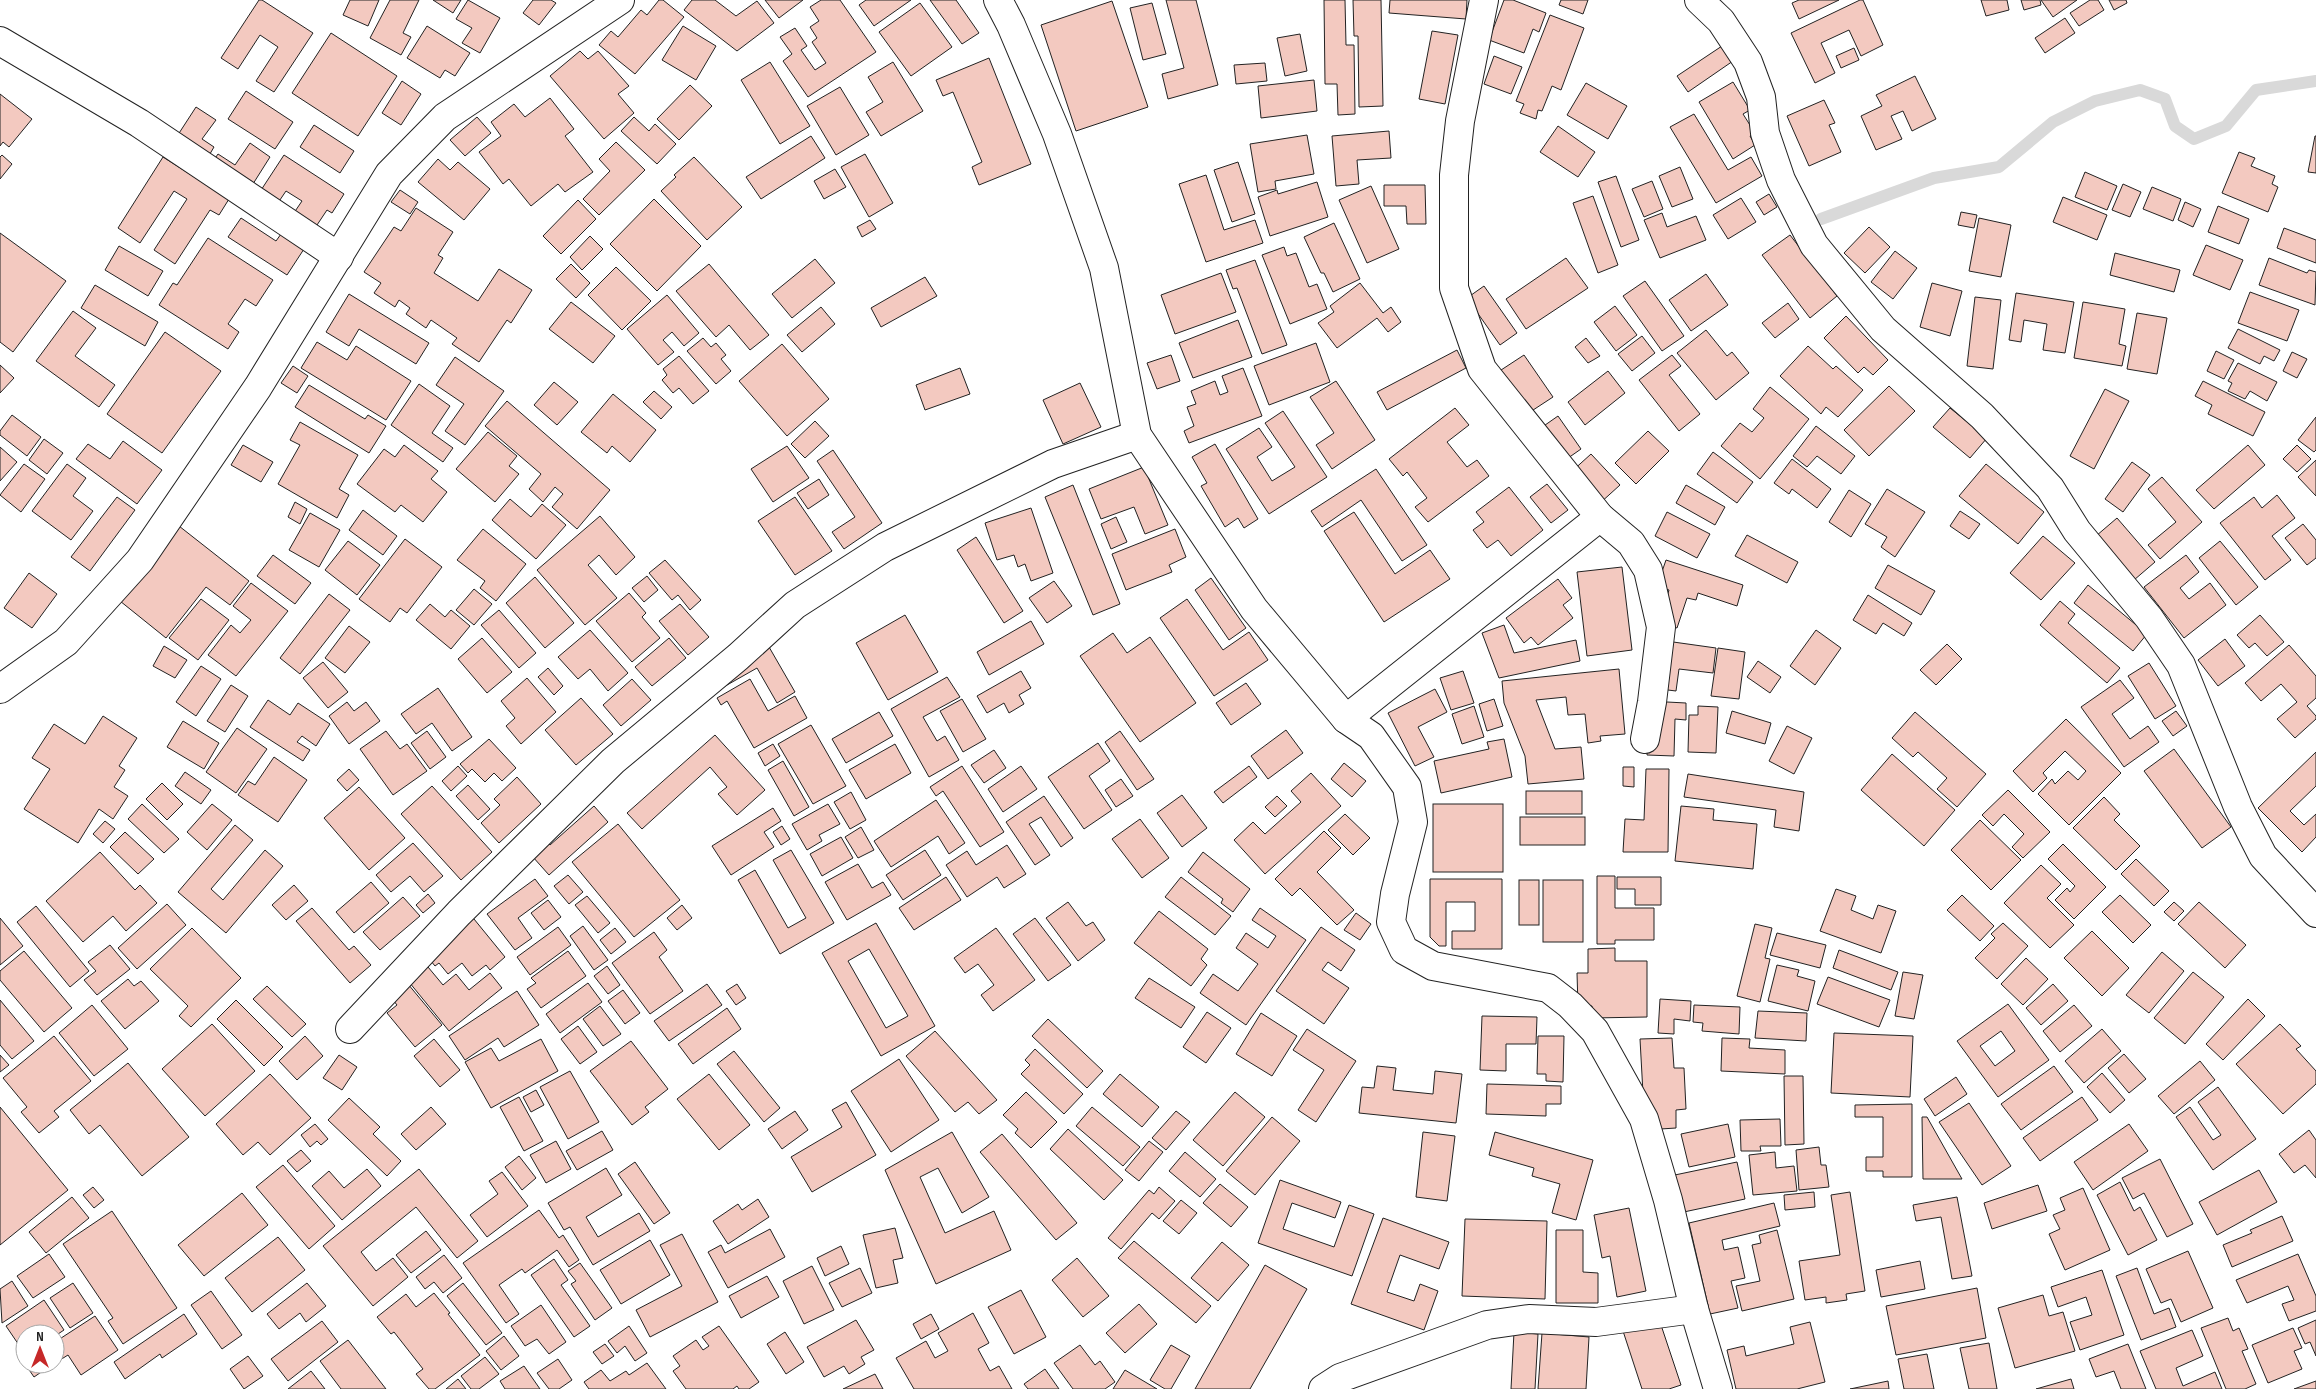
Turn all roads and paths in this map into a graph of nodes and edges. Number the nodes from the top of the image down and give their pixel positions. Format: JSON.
{"nodes":[{"id":1,"x":620,"y":0,"type":"edge"},
{"id":2,"x":998,"y":0,"type":"edge"},
{"id":3,"x":1484,"y":0,"type":"edge"},
{"id":4,"x":1699,"y":0,"type":"edge"},
{"id":5,"x":0,"y":41,"type":"edge"},
{"id":6,"x":340,"y":258,"type":"junction"},
{"id":7,"x":1137,"y":435,"type":"junction"},
{"id":8,"x":1600,"y":517,"type":"junction"},
{"id":9,"x":0,"y":689,"type":"edge"},
{"id":10,"x":1346,"y":718,"type":"junction"},
{"id":11,"x":1645,"y":739,"type":"dead end"},
{"id":12,"x":2316,"y":913,"type":"edge"},
{"id":13,"x":350,"y":1028,"type":"dead end"},
{"id":14,"x":1694,"y":1309,"type":"junction"},
{"id":15,"x":1323,"y":1389,"type":"edge"},
{"id":16,"x":1718,"y":1389,"type":"edge"}],
"edges":[{"from":1,"to":6,"type":"street"},
{"from":2,"to":7,"type":"street"},
{"from":3,"to":8,"type":"street"},
{"from":4,"to":12,"type":"street"},
{"from":5,"to":6,"type":"street"},
{"from":6,"to":9,"type":"street"},
{"from":7,"to":10,"type":"street"},
{"from":7,"to":13,"type":"street"},
{"from":8,"to":10,"type":"street"},
{"from":8,"to":11,"type":"street"},
{"from":10,"to":14,"type":"street"},
{"from":14,"to":15,"type":"street"},
{"from":14,"to":16,"type":"street"}]}
